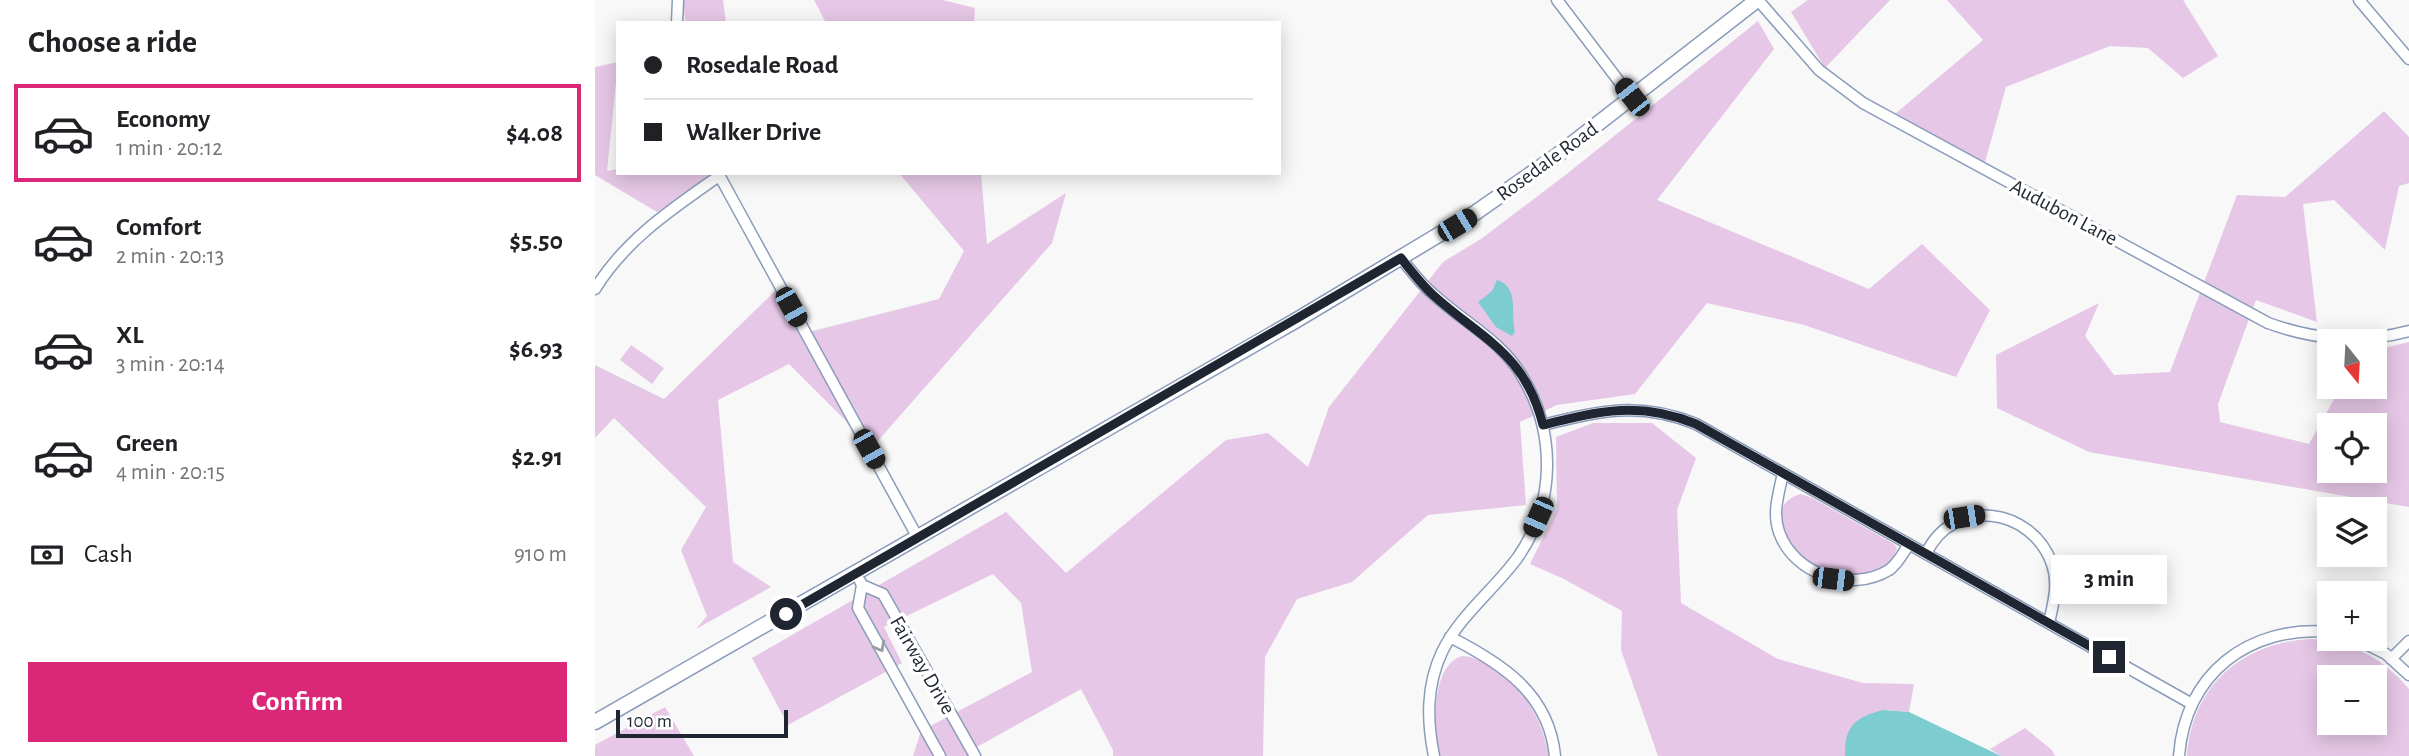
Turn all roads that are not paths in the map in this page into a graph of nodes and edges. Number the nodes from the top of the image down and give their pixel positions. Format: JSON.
{"nodes":[{"id":1,"x":678,"y":0,"type":"edge"},
{"id":2,"x":1557,"y":0,"type":"edge"},
{"id":3,"x":1758,"y":0,"type":"edge"},
{"id":4,"x":2359,"y":0,"type":"edge"},
{"id":5,"x":677,"y":21,"type":"edge"},
{"id":6,"x":2409,"y":59,"type":"edge"},
{"id":7,"x":1632,"y":97,"type":"junction"},
{"id":8,"x":718,"y":175,"type":"edge"},
{"id":9,"x":720,"y":175,"type":"edge"},
{"id":10,"x":1401,"y":258,"type":"junction"},
{"id":11,"x":595,"y":289,"type":"edge"},
{"id":12,"x":2409,"y":331,"type":"edge"},
{"id":13,"x":1543,"y":425,"type":"junction"},
{"id":14,"x":1783,"y":473,"type":"junction"},
{"id":15,"x":918,"y":538,"type":"junction"},
{"id":16,"x":1909,"y":544,"type":"junction"},
{"id":17,"x":1926,"y":554,"type":"junction"},
{"id":18,"x":859,"y":580,"type":"junction"},
{"id":19,"x":2049,"y":623,"type":"junction"},
{"id":20,"x":2317,"y":631,"type":"edge"},
{"id":21,"x":1450,"y":637,"type":"junction"},
{"id":22,"x":2409,"y":641,"type":"edge"},
{"id":23,"x":2377,"y":651,"type":"edge"},
{"id":24,"x":2391,"y":659,"type":"junction"},
{"id":25,"x":2409,"y":676,"type":"edge"},
{"id":26,"x":2192,"y":704,"type":"junction"},
{"id":27,"x":595,"y":722,"type":"edge"},
{"id":28,"x":940,"y":756,"type":"edge"},
{"id":29,"x":975,"y":756,"type":"edge"},
{"id":30,"x":1434,"y":756,"type":"edge"},
{"id":31,"x":1555,"y":756,"type":"edge"},
{"id":32,"x":2179,"y":756,"type":"edge"}],
"edges":[{"from":1,"to":5,"type":"street"},
{"from":2,"to":7,"type":"street"},
{"from":3,"to":7,"type":"street","name":"Rosedale Road"},
{"from":3,"to":12,"type":"street","name":"Audubon Lane"},
{"from":4,"to":6,"type":"street"},
{"from":7,"to":10,"type":"street","name":"Rosedale Road"},
{"from":8,"to":11,"type":"street"},
{"from":9,"to":15,"type":"street"},
{"from":10,"to":13,"type":"street"},
{"from":10,"to":15,"type":"street","name":"Rosedale Road"},
{"from":13,"to":14,"type":"street"},
{"from":13,"to":21,"type":"street"},
{"from":14,"to":16,"type":"street"},
{"from":14,"to":16,"type":"street"},
{"from":15,"to":18,"type":"street","name":"Rosedale Road"},
{"from":16,"to":17,"type":"street"},
{"from":17,"to":19,"type":"street"},
{"from":17,"to":19,"type":"street"},
{"from":18,"to":27,"type":"street","name":"Rosedale Road"},
{"from":18,"to":28,"type":"street","name":"Fairway Drive","one_way":true},
{"from":18,"to":29,"type":"street","name":"Fairway Drive"},
{"from":19,"to":26,"type":"street"},
{"from":20,"to":26,"type":"street"},
{"from":21,"to":30,"type":"street"},
{"from":21,"to":31,"type":"street"},
{"from":22,"to":24,"type":"street"},
{"from":23,"to":24,"type":"street"},
{"from":24,"to":25,"type":"street"},
{"from":26,"to":32,"type":"street"}]}
